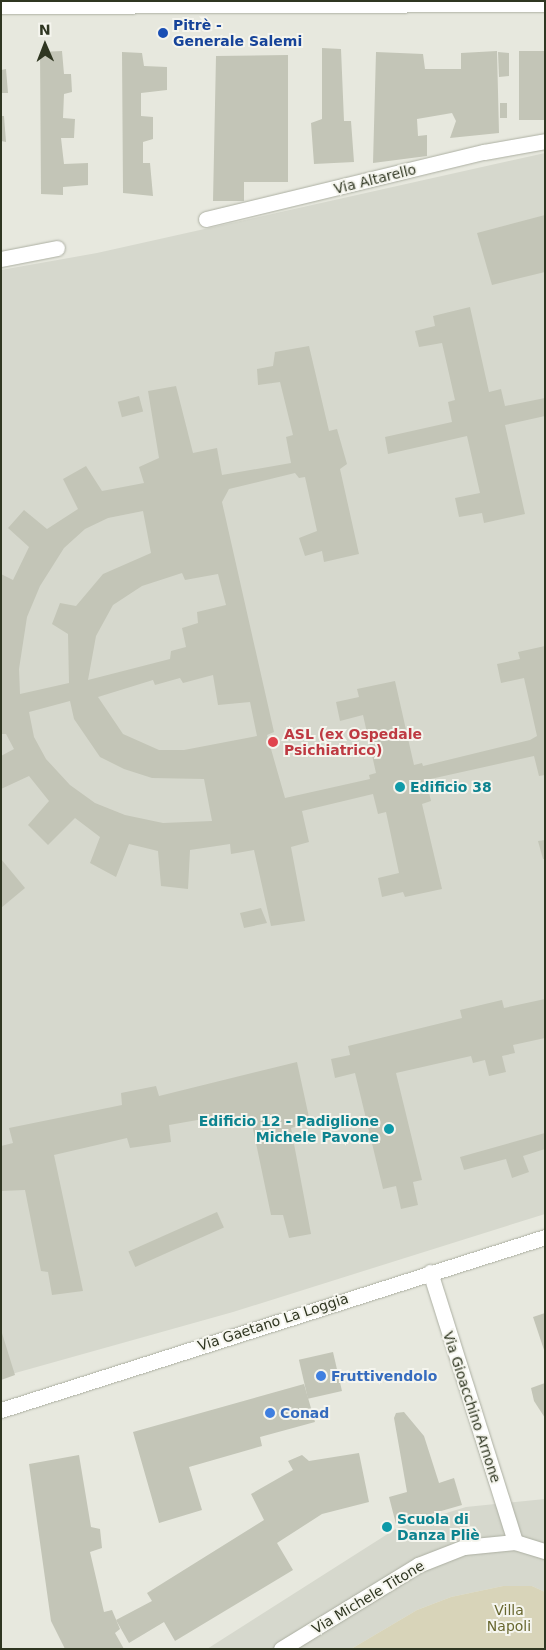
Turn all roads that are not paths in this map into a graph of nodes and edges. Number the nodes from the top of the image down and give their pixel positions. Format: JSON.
{"nodes":[{"id":1,"x":441,"y":3,"type":"edge"},
{"id":2,"x":545,"y":4,"type":"edge"},
{"id":3,"x":1,"y":6,"type":"edge"},
{"id":4,"x":545,"y":141,"type":"edge"},
{"id":5,"x":206,"y":219,"type":"dead end"},
{"id":6,"x":57,"y":248,"type":"dead end"},
{"id":7,"x":1,"y":259,"type":"edge"},
{"id":8,"x":545,"y":1237,"type":"edge"},
{"id":9,"x":430,"y":1272,"type":"junction"},
{"id":10,"x":1,"y":1410,"type":"edge"},
{"id":11,"x":515,"y":1542,"type":"junction"},
{"id":12,"x":545,"y":1552,"type":"edge"},
{"id":13,"x":281,"y":1649,"type":"edge"}],
"edges":[{"from":1,"to":2,"type":"street"},
{"from":1,"to":3,"type":"street"},
{"from":4,"to":5,"type":"street","name":"Via Altarello"},
{"from":6,"to":7,"type":"street"},
{"from":8,"to":9,"type":"street","name":"Via Gaetano La Loggia"},
{"from":9,"to":10,"type":"street","name":"Via Gaetano La Loggia"},
{"from":9,"to":11,"type":"street","name":"Via Gioacchino Arnone"},
{"from":11,"to":12,"type":"street","name":"Via Michele Titone"},
{"from":11,"to":13,"type":"street","name":"Via Michele Titone"}]}
